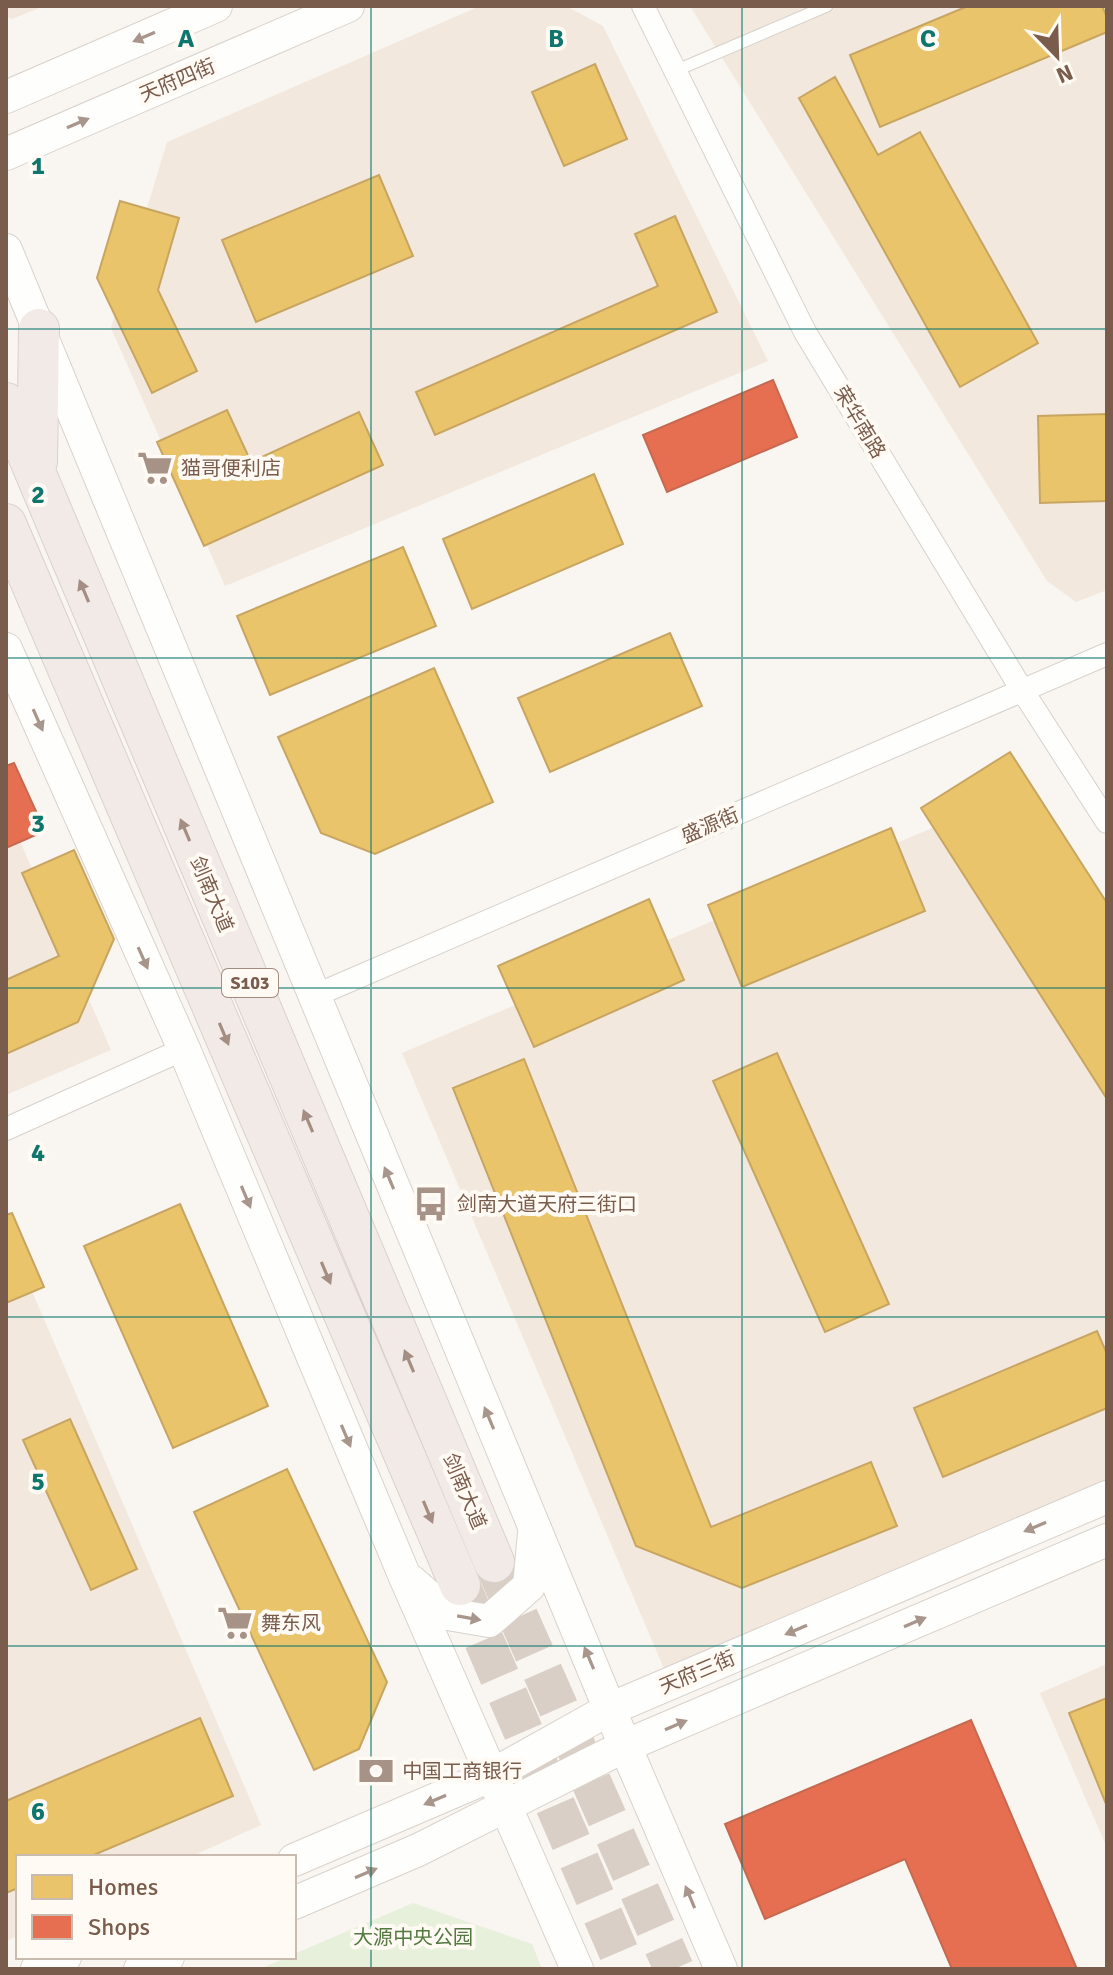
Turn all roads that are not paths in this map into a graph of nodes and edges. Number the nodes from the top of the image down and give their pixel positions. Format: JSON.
{"nodes":[{"id":1,"x":216,"y":6,"type":"edge"},
{"id":2,"x":348,"y":6,"type":"edge"},
{"id":3,"x":643,"y":6,"type":"edge"},
{"id":4,"x":827,"y":6,"type":"edge"},
{"id":5,"x":675,"y":71,"type":"junction"},
{"id":6,"x":6,"y":97,"type":"edge"},
{"id":7,"x":6,"y":154,"type":"edge"},
{"id":8,"x":6,"y":250,"type":"edge"},
{"id":9,"x":39,"y":329,"type":"junction"},
{"id":10,"x":6,"y":403,"type":"edge"},
{"id":11,"x":36,"y":478,"type":"junction"},
{"id":12,"x":6,"y":524,"type":"edge"},
{"id":13,"x":6,"y":649,"type":"edge"},
{"id":14,"x":1107,"y":654,"type":"edge"},
{"id":15,"x":1022,"y":690,"type":"junction"},
{"id":16,"x":1107,"y":822,"type":"edge"},
{"id":17,"x":314,"y":996,"type":"junction"},
{"id":18,"x":184,"y":1049,"type":"junction"},
{"id":19,"x":6,"y":1129,"type":"edge"},
{"id":20,"x":1107,"y":1497,"type":"edge"},
{"id":21,"x":535,"y":1528,"type":"junction"},
{"id":22,"x":1107,"y":1540,"type":"edge"},
{"id":23,"x":494,"y":1562,"type":"tunnel mouth"},
{"id":24,"x":405,"y":1577,"type":"junction"},
{"id":25,"x":460,"y":1585,"type":"tunnel mouth"},
{"id":26,"x":610,"y":1709,"type":"junction"},
{"id":27,"x":625,"y":1746,"type":"junction"},
{"id":28,"x":490,"y":1776,"type":"junction"},
{"id":29,"x":507,"y":1808,"type":"junction"},
{"id":30,"x":296,"y":1859,"type":"edge"},
{"id":31,"x":296,"y":1902,"type":"edge"},
{"id":32,"x":60,"y":1959,"type":"edge"},
{"id":33,"x":163,"y":1959,"type":"edge"},
{"id":34,"x":37,"y":1969,"type":"edge"},
{"id":35,"x":140,"y":1969,"type":"edge"},
{"id":36,"x":577,"y":1969,"type":"edge"},
{"id":37,"x":721,"y":1969,"type":"edge"}],
"edges":[{"from":1,"to":6,"type":"main road","one_way":true},
{"from":7,"to":2,"type":"main road","name":"天府四街","one_way":true},
{"from":3,"to":5,"type":"street","name":"荣华南路"},
{"from":4,"to":5,"type":"lane"},
{"from":5,"to":15,"type":"street","name":"荣华南路"},
{"from":8,"to":9,"type":"main road"},
{"from":9,"to":11,"type":"highway"},
{"from":9,"to":17,"type":"main road"},
{"from":10,"to":11,"type":"highway","name":"剑南大道","number":"S103"},
{"from":23,"to":11,"type":"highway","name":"剑南大道","number":"S103","one_way":true},
{"from":12,"to":25,"type":"highway","name":"剑南大道","number":"S103","one_way":true},
{"from":13,"to":18,"type":"main road","one_way":true},
{"from":14,"to":15,"type":"street","name":"盛源街"},
{"from":15,"to":16,"type":"street","name":"荣华南路"},
{"from":15,"to":17,"type":"street","name":"盛源街"},
{"from":21,"to":17,"type":"main road","one_way":true},
{"from":18,"to":19,"type":"street"},
{"from":18,"to":24,"type":"main road","one_way":true},
{"from":20,"to":26,"type":"main road","name":"天府三街","one_way":true},
{"from":24,"to":21,"type":"main road","one_way":true},
{"from":26,"to":21,"type":"main road","one_way":true},
{"from":27,"to":22,"type":"main road","name":"天府三街","one_way":true},
{"from":24,"to":28,"type":"main road"},
{"from":26,"to":27,"type":"main road"},
{"from":26,"to":28,"type":"main road","name":"天府三街"},
{"from":27,"to":29,"type":"main road","name":"天府三街"},
{"from":37,"to":27,"type":"main road","one_way":true},
{"from":28,"to":29,"type":"main road"},
{"from":28,"to":30,"type":"main road","name":"天府三街","one_way":true},
{"from":31,"to":29,"type":"main road","name":"天府三街","one_way":true},
{"from":29,"to":36,"type":"main road"},
{"from":32,"to":34,"type":"main road"},
{"from":33,"to":35,"type":"main road"}]}
